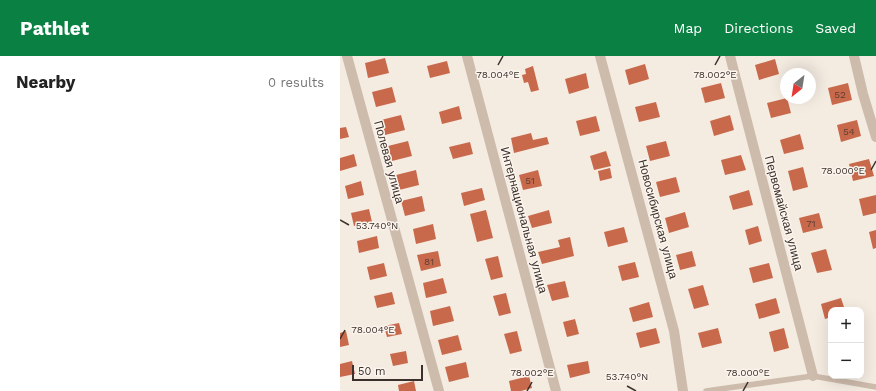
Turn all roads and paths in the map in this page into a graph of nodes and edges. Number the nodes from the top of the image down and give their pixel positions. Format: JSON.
{"nodes":[{"id":1,"x":347,"y":56,"type":"edge"},
{"id":2,"x":467,"y":56,"type":"edge"},
{"id":3,"x":600,"y":56,"type":"edge"},
{"id":4,"x":730,"y":56,"type":"edge"},
{"id":5,"x":854,"y":56,"type":"edge"},
{"id":6,"x":876,"y":138,"type":"edge"},
{"id":7,"x":813,"y":376,"type":"junction"},
{"id":8,"x":876,"y":387,"type":"edge"},
{"id":9,"x":439,"y":391,"type":"edge"},
{"id":10,"x":556,"y":391,"type":"edge"},
{"id":11,"x":683,"y":391,"type":"edge"},
{"id":12,"x":706,"y":391,"type":"edge"}],
"edges":[{"from":1,"to":9,"type":"street","name":"Полевая улица"},
{"from":2,"to":10,"type":"street","name":"Интернациональная улица"},
{"from":3,"to":11,"type":"street","name":"Новосибирская улица"},
{"from":4,"to":7,"type":"street","name":"Первомайская улица"},
{"from":5,"to":6,"type":"street"},
{"from":7,"to":8,"type":"lane"},
{"from":7,"to":12,"type":"lane"}]}
